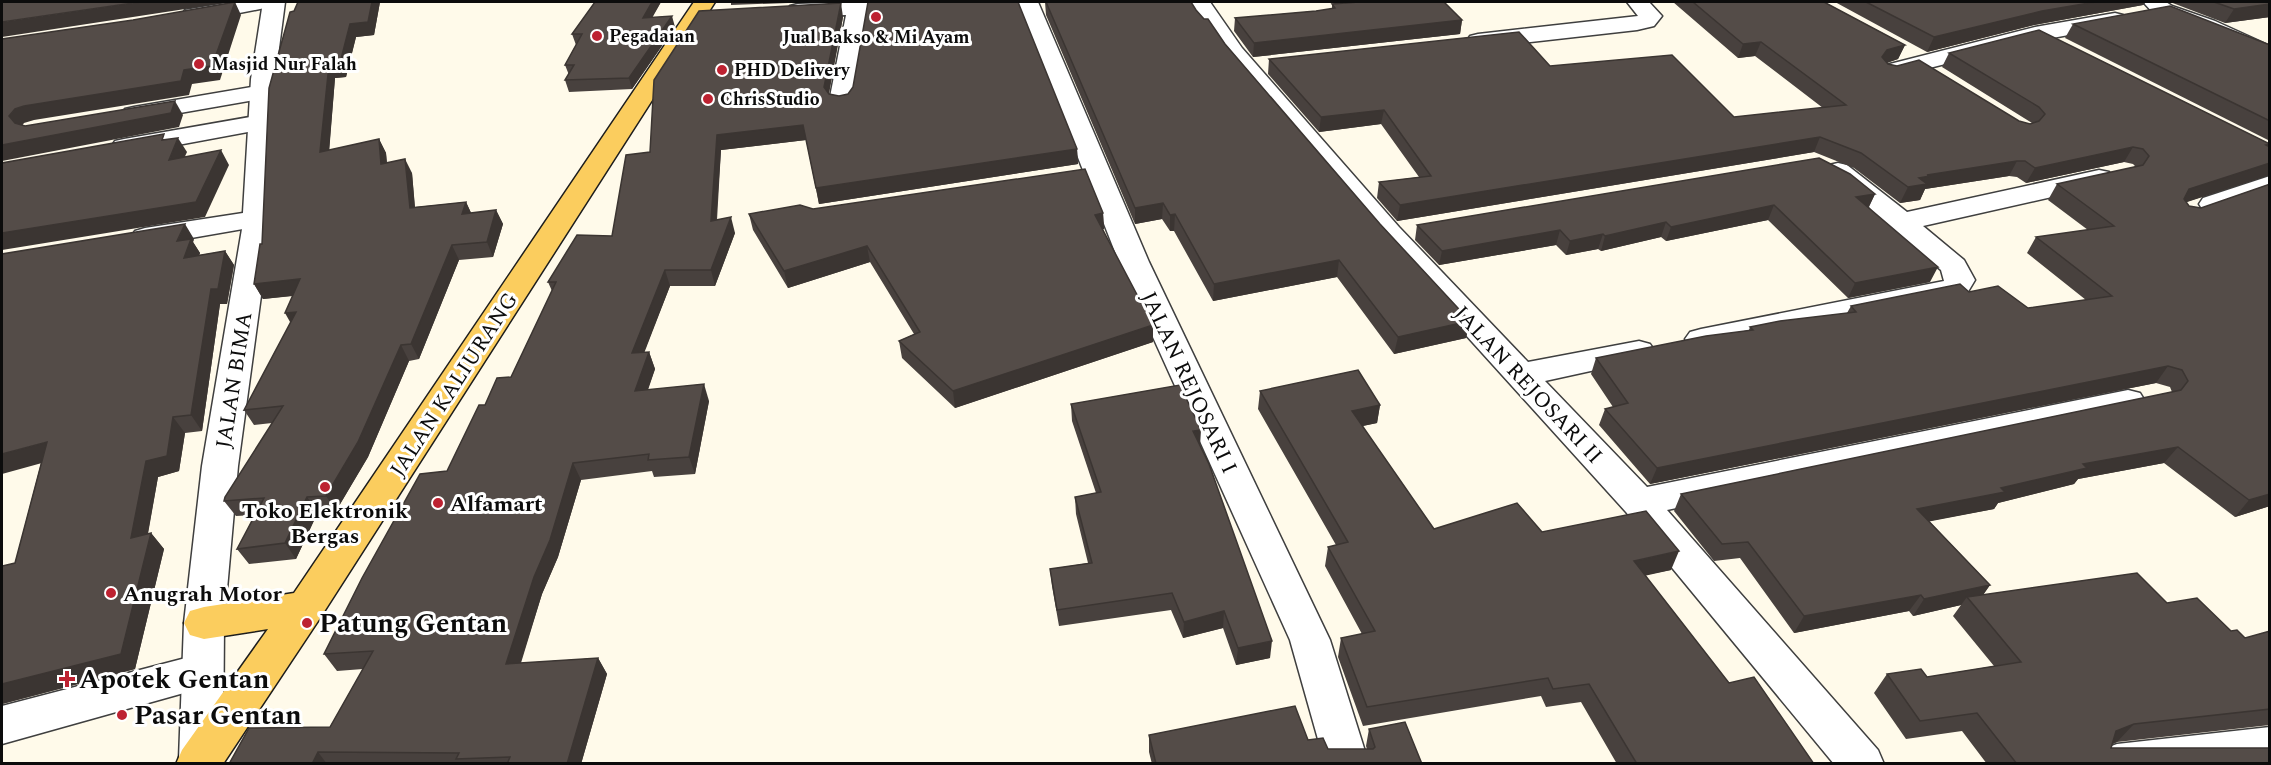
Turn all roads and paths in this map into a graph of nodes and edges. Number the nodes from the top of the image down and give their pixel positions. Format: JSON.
{"nodes":[{"id":1,"x":265,"y":2,"type":"edge"},
{"id":2,"x":274,"y":2,"type":"edge"},
{"id":3,"x":979,"y":2,"type":"edge"},
{"id":4,"x":1027,"y":2,"type":"edge"},
{"id":5,"x":1199,"y":2,"type":"edge"},
{"id":6,"x":1637,"y":2,"type":"edge"},
{"id":7,"x":2159,"y":6,"type":"edge"},
{"id":8,"x":858,"y":8,"type":"junction"},
{"id":9,"x":705,"y":11,"type":"edge"},
{"id":10,"x":776,"y":12,"type":"edge"},
{"id":11,"x":173,"y":19,"type":"edge"},
{"id":12,"x":2035,"y":34,"type":"junction"},
{"id":13,"x":1460,"y":43,"type":"edge"},
{"id":14,"x":1893,"y":45,"type":"edge"},
{"id":15,"x":2067,"y":50,"type":"edge"},
{"id":16,"x":2270,"y":55,"type":"edge"},
{"id":17,"x":1920,"y":63,"type":"junction"},
{"id":18,"x":1890,"y":71,"type":"edge"},
{"id":19,"x":1945,"y":82,"type":"edge"},
{"id":20,"x":841,"y":102,"type":"edge"},
{"id":21,"x":262,"y":107,"type":"junction"},
{"id":22,"x":108,"y":118,"type":"edge"},
{"id":23,"x":96,"y":152,"type":"edge"},
{"id":24,"x":1814,"y":162,"type":"edge"},
{"id":25,"x":2124,"y":172,"type":"edge"},
{"id":26,"x":2270,"y":184,"type":"edge"},
{"id":27,"x":2189,"y":213,"type":"edge"},
{"id":28,"x":256,"y":219,"type":"junction"},
{"id":29,"x":1902,"y":222,"type":"junction"},
{"id":30,"x":1424,"y":227,"type":"edge"},
{"id":31,"x":1389,"y":233,"type":"junction"},
{"id":32,"x":118,"y":241,"type":"edge"},
{"id":33,"x":1520,"y":375,"type":"junction"},
{"id":34,"x":2156,"y":396,"type":"edge"},
{"id":35,"x":1639,"y":502,"type":"junction"},
{"id":36,"x":306,"y":607,"type":"junction"},
{"id":37,"x":204,"y":623,"type":"junction"},
{"id":38,"x":201,"y":672,"type":"junction"},
{"id":39,"x":2,"y":725,"type":"edge"},
{"id":40,"x":2270,"y":746,"type":"edge"},
{"id":41,"x":199,"y":761,"type":"edge"},
{"id":42,"x":1347,"y":764,"type":"edge"},
{"id":43,"x":1862,"y":764,"type":"edge"},
{"id":44,"x":2117,"y":764,"type":"edge"}],
"edges":[{"from":1,"to":11,"type":"street"},
{"from":2,"to":21,"type":"street","name":"JALAN BIMA"},
{"from":3,"to":8,"type":"street"},
{"from":4,"to":42,"type":"street","name":"JALAN REJOSARI I"},
{"from":5,"to":31,"type":"street","name":"JALAN REJOSARI II"},
{"from":6,"to":13,"type":"street"},
{"from":7,"to":12,"type":"street"},
{"from":7,"to":16,"type":"street"},
{"from":8,"to":10,"type":"street"},
{"from":8,"to":20,"type":"street"},
{"from":9,"to":36,"type":"main road","name":"JALAN KALIURANG"},
{"from":12,"to":15,"type":"street"},
{"from":12,"to":17,"type":"street"},
{"from":14,"to":17,"type":"street"},
{"from":17,"to":18,"type":"street"},
{"from":17,"to":19,"type":"street"},
{"from":21,"to":22,"type":"street"},
{"from":21,"to":23,"type":"street"},
{"from":21,"to":28,"type":"street","name":"JALAN BIMA"},
{"from":24,"to":29,"type":"street"},
{"from":25,"to":29,"type":"street"},
{"from":26,"to":27,"type":"street"},
{"from":28,"to":32,"type":"street"},
{"from":28,"to":37,"type":"street","name":"JALAN BIMA"},
{"from":29,"to":33,"type":"street"},
{"from":30,"to":31,"type":"street"},
{"from":31,"to":33,"type":"street","name":"JALAN REJOSARI II"},
{"from":33,"to":35,"type":"street","name":"JALAN REJOSARI II"},
{"from":34,"to":35,"type":"street"},
{"from":35,"to":43,"type":"street","name":"JALAN REJOSARI II"},
{"from":36,"to":37,"type":"main road"},
{"from":36,"to":41,"type":"main road","name":"JALAN KALIURANG"},
{"from":37,"to":38,"type":"street","name":"JALAN BIMA"},
{"from":38,"to":39,"type":"street"},
{"from":38,"to":41,"type":"street","name":"JALAN BIMA"},
{"from":40,"to":44,"type":"street"}]}
